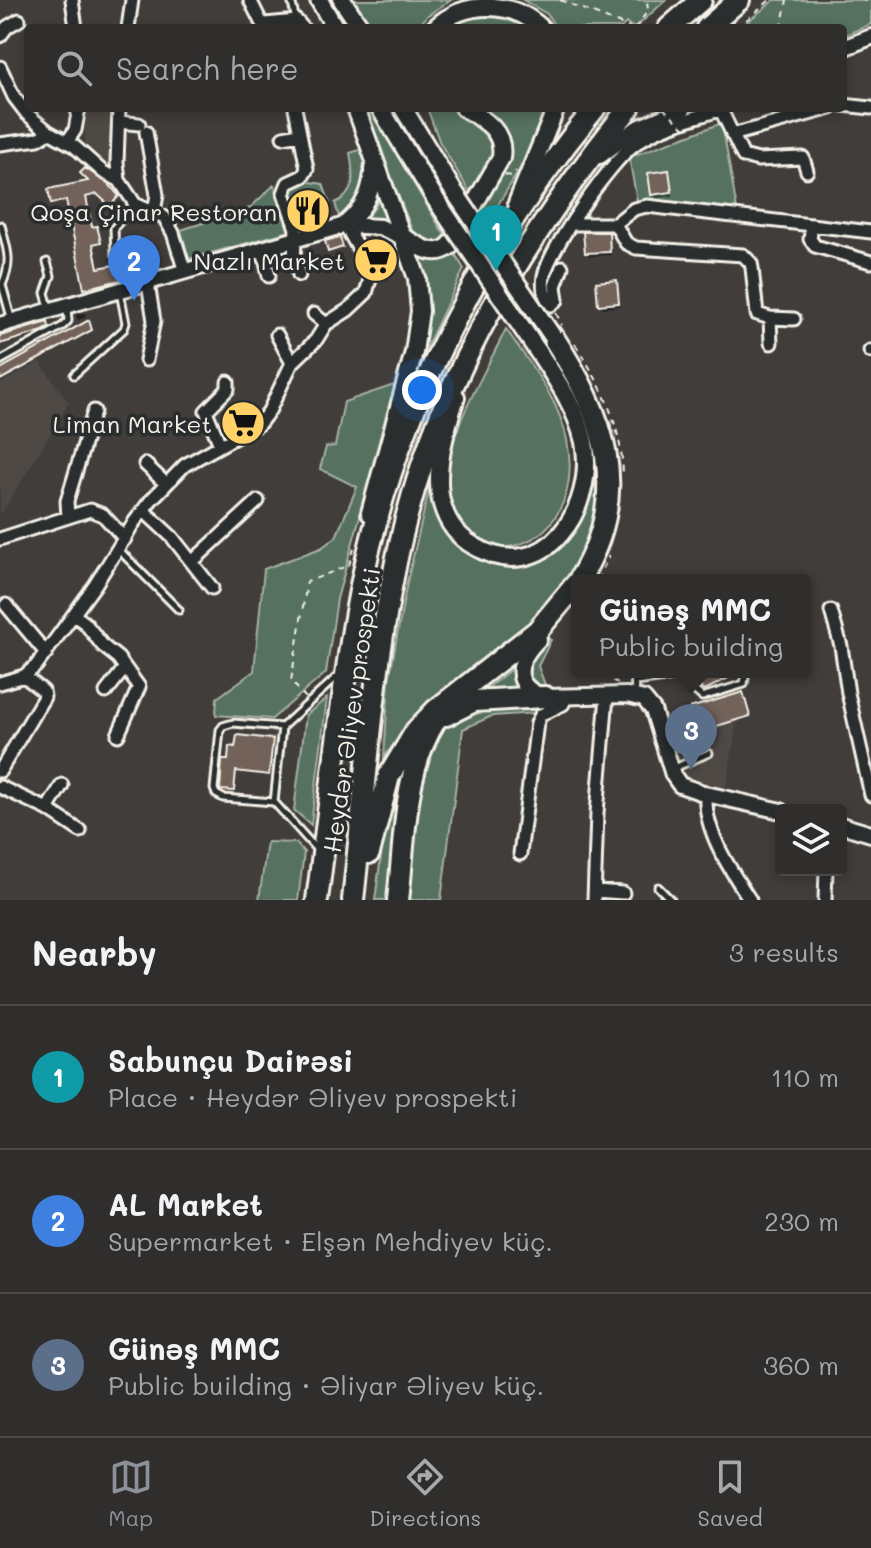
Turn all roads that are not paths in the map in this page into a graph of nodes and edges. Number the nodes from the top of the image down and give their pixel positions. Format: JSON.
{"nodes":[{"id":1,"x":72,"y":0,"type":"edge"},
{"id":2,"x":134,"y":0,"type":"edge"},
{"id":3,"x":250,"y":0,"type":"edge"},
{"id":4,"x":291,"y":0,"type":"edge"},
{"id":5,"x":317,"y":0,"type":"edge"},
{"id":6,"x":342,"y":0,"type":"edge"},
{"id":7,"x":698,"y":0,"type":"edge"},
{"id":8,"x":739,"y":0,"type":"edge"},
{"id":9,"x":19,"y":20,"type":"dead end"},
{"id":10,"x":75,"y":24,"type":"edge"},
{"id":11,"x":129,"y":24,"type":"edge"},
{"id":12,"x":300,"y":24,"type":"edge"},
{"id":13,"x":325,"y":24,"type":"edge"},
{"id":14,"x":332,"y":24,"type":"edge"},
{"id":15,"x":356,"y":24,"type":"edge"},
{"id":16,"x":441,"y":24,"type":"edge"},
{"id":17,"x":536,"y":24,"type":"edge"},
{"id":18,"x":673,"y":24,"type":"edge"},
{"id":19,"x":712,"y":24,"type":"edge"},
{"id":20,"x":0,"y":36,"type":"edge"},
{"id":21,"x":871,"y":37,"type":"edge"},
{"id":22,"x":847,"y":46,"type":"edge"},
{"id":23,"x":0,"y":67,"type":"edge"},
{"id":24,"x":847,"y":105,"type":"edge"},
{"id":25,"x":871,"y":108,"type":"edge"},
{"id":26,"x":24,"y":109,"type":"edge"},
{"id":27,"x":28,"y":112,"type":"edge"},
{"id":28,"x":78,"y":112,"type":"edge"},
{"id":29,"x":119,"y":112,"type":"edge"},
{"id":30,"x":296,"y":112,"type":"edge"},
{"id":31,"x":358,"y":112,"type":"edge"},
{"id":32,"x":382,"y":112,"type":"edge"},
{"id":33,"x":405,"y":112,"type":"edge"},
{"id":34,"x":417,"y":112,"type":"edge"},
{"id":35,"x":470,"y":112,"type":"edge"},
{"id":36,"x":555,"y":112,"type":"edge"},
{"id":37,"x":592,"y":112,"type":"edge"},
{"id":38,"x":626,"y":112,"type":"edge"},
{"id":39,"x":675,"y":112,"type":"edge"},
{"id":40,"x":713,"y":112,"type":"edge"},
{"id":41,"x":722,"y":112,"type":"edge"},
{"id":42,"x":816,"y":112,"type":"edge"},
{"id":43,"x":119,"y":122,"type":"junction"},
{"id":44,"x":49,"y":132,"type":"junction"},
{"id":45,"x":299,"y":134,"type":"junction"},
{"id":46,"x":732,"y":135,"type":"junction"},
{"id":47,"x":283,"y":137,"type":"dead end"},
{"id":48,"x":67,"y":142,"type":"junction"},
{"id":49,"x":0,"y":144,"type":"edge"},
{"id":50,"x":374,"y":155,"type":"junction"},
{"id":51,"x":807,"y":171,"type":"dead end"},
{"id":52,"x":119,"y":180,"type":"junction"},
{"id":53,"x":451,"y":187,"type":"junction"},
{"id":54,"x":565,"y":189,"type":"junction"},
{"id":55,"x":135,"y":204,"type":"junction"},
{"id":56,"x":154,"y":211,"type":"junction"},
{"id":57,"x":572,"y":224,"type":"junction"},
{"id":58,"x":615,"y":224,"type":"junction"},
{"id":59,"x":1,"y":225,"type":"edge"},
{"id":60,"x":345,"y":225,"type":"junction"},
{"id":61,"x":812,"y":225,"type":"junction"},
{"id":62,"x":871,"y":232,"type":"edge"},
{"id":63,"x":502,"y":237,"type":"junction"},
{"id":64,"x":296,"y":238,"type":"junction"},
{"id":65,"x":405,"y":238,"type":"junction"},
{"id":66,"x":263,"y":249,"type":"junction"},
{"id":67,"x":115,"y":253,"type":"dead end"},
{"id":68,"x":47,"y":262,"type":"dead end"},
{"id":69,"x":871,"y":262,"type":"edge"},
{"id":70,"x":562,"y":267,"type":"dead end"},
{"id":71,"x":185,"y":272,"type":"junction"},
{"id":72,"x":299,"y":275,"type":"dead end"},
{"id":73,"x":269,"y":276,"type":"dead end"},
{"id":74,"x":148,"y":283,"type":"junction"},
{"id":75,"x":1,"y":285,"type":"edge"},
{"id":76,"x":120,"y":291,"type":"junction"},
{"id":77,"x":67,"y":306,"type":"junction"},
{"id":78,"x":50,"y":311,"type":"junction"},
{"id":79,"x":314,"y":314,"type":"dead end"},
{"id":80,"x":770,"y":318,"type":"junction"},
{"id":81,"x":794,"y":319,"type":"dead end"},
{"id":82,"x":6,"y":323,"type":"edge"},
{"id":83,"x":326,"y":324,"type":"junction"},
{"id":84,"x":277,"y":335,"type":"dead end"},
{"id":85,"x":474,"y":341,"type":"junction"},
{"id":86,"x":771,"y":343,"type":"dead end"},
{"id":87,"x":545,"y":344,"type":"junction"},
{"id":88,"x":146,"y":360,"type":"dead end"},
{"id":89,"x":0,"y":361,"type":"edge"},
{"id":90,"x":292,"y":363,"type":"junction"},
{"id":91,"x":74,"y":375,"type":"dead end"},
{"id":92,"x":228,"y":382,"type":"dead end"},
{"id":93,"x":94,"y":411,"type":"dead end"},
{"id":94,"x":220,"y":445,"type":"junction"},
{"id":95,"x":145,"y":464,"type":"dead end"},
{"id":96,"x":165,"y":483,"type":"junction"},
{"id":97,"x":258,"y":501,"type":"dead end"},
{"id":98,"x":143,"y":510,"type":"junction"},
{"id":99,"x":68,"y":517,"type":"junction"},
{"id":100,"x":0,"y":539,"type":"edge"},
{"id":101,"x":121,"y":544,"type":"junction"},
{"id":102,"x":192,"y":562,"type":"junction"},
{"id":103,"x":584,"y":574,"type":"edge"},
{"id":104,"x":212,"y":588,"type":"dead end"},
{"id":105,"x":571,"y":591,"type":"edge"},
{"id":106,"x":571,"y":599,"type":"edge"},
{"id":107,"x":6,"y":605,"type":"dead end"},
{"id":108,"x":179,"y":610,"type":"dead end"},
{"id":109,"x":356,"y":611,"type":"junction"},
{"id":110,"x":831,"y":611,"type":"dead end"},
{"id":111,"x":74,"y":615,"type":"junction"},
{"id":112,"x":46,"y":653,"type":"junction"},
{"id":113,"x":348,"y":666,"type":"junction"},
{"id":114,"x":124,"y":669,"type":"junction"},
{"id":115,"x":24,"y":676,"type":"junction"},
{"id":116,"x":634,"y":678,"type":"edge"},
{"id":117,"x":671,"y":678,"type":"edge"},
{"id":118,"x":680,"y":678,"type":"edge"},
{"id":119,"x":745,"y":678,"type":"edge"},
{"id":120,"x":0,"y":683,"type":"edge"},
{"id":121,"x":635,"y":689,"type":"junction"},
{"id":122,"x":106,"y":692,"type":"dead end"},
{"id":123,"x":455,"y":695,"type":"junction"},
{"id":124,"x":607,"y":696,"type":"junction"},
{"id":125,"x":545,"y":697,"type":"junction"},
{"id":126,"x":566,"y":697,"type":"junction"},
{"id":127,"x":282,"y":727,"type":"junction"},
{"id":128,"x":431,"y":728,"type":"junction"},
{"id":129,"x":118,"y":735,"type":"dead end"},
{"id":130,"x":709,"y":753,"type":"dead end"},
{"id":131,"x":671,"y":769,"type":"junction"},
{"id":132,"x":0,"y":771,"type":"edge"},
{"id":133,"x":62,"y":785,"type":"dead end"},
{"id":134,"x":0,"y":787,"type":"edge"},
{"id":135,"x":706,"y":794,"type":"junction"},
{"id":136,"x":871,"y":795,"type":"edge"},
{"id":137,"x":274,"y":802,"type":"junction"},
{"id":138,"x":47,"y":809,"type":"junction"},
{"id":139,"x":775,"y":810,"type":"edge"},
{"id":140,"x":847,"y":827,"type":"edge"},
{"id":141,"x":80,"y":831,"type":"dead end"},
{"id":142,"x":871,"y":834,"type":"edge"},
{"id":143,"x":520,"y":854,"type":"dead end"},
{"id":144,"x":323,"y":857,"type":"junction"},
{"id":145,"x":826,"y":876,"type":"edge"},
{"id":146,"x":658,"y":887,"type":"dead end"},
{"id":147,"x":623,"y":893,"type":"dead end"},
{"id":148,"x":595,"y":895,"type":"edge"},
{"id":149,"x":317,"y":900,"type":"edge"},
{"id":150,"x":355,"y":900,"type":"edge"},
{"id":151,"x":398,"y":900,"type":"edge"},
{"id":152,"x":671,"y":900,"type":"edge"},
{"id":153,"x":750,"y":900,"type":"edge"},
{"id":154,"x":825,"y":900,"type":"edge"}],
"edges":[{"from":1,"to":10,"type":"street"},
{"from":2,"to":11,"type":"street"},
{"from":3,"to":12,"type":"street"},
{"from":4,"to":12,"type":"lane"},
{"from":5,"to":13,"type":"main road"},
{"from":5,"to":14,"type":"main road"},
{"from":6,"to":15,"type":"main road"},
{"from":7,"to":18,"type":"highway"},
{"from":8,"to":19,"type":"highway"},
{"from":9,"to":20,"type":"street"},
{"from":16,"to":17,"type":"main road"},
{"from":21,"to":22,"type":"street"},
{"from":23,"to":26,"type":"street"},
{"from":24,"to":25,"type":"street"},
{"from":27,"to":44,"type":"street"},
{"from":28,"to":48,"type":"street"},
{"from":29,"to":43,"type":"street"},
{"from":30,"to":45,"type":"street"},
{"from":31,"to":50,"type":"main road"},
{"from":32,"to":87,"type":"main road","bridge":true},
{"from":33,"to":53,"type":"main road"},
{"from":34,"to":53,"type":"main road"},
{"from":35,"to":65,"type":"main road"},
{"from":36,"to":63,"type":"main road"},
{"from":37,"to":63,"type":"highway","name":"Heydər Əliyev prospekti"},
{"from":38,"to":54,"type":"highway","name":"Heydər Əliyev prospekti"},
{"from":39,"to":54,"type":"street"},
{"from":40,"to":57,"type":"street"},
{"from":41,"to":46,"type":"street"},
{"from":42,"to":46,"type":"street"},
{"from":43,"to":52,"type":"street"},
{"from":43,"to":56,"type":"street"},
{"from":44,"to":48,"type":"street"},
{"from":44,"to":49,"type":"street"},
{"from":45,"to":47,"type":"street"},
{"from":45,"to":64,"type":"street"},
{"from":46,"to":51,"type":"street"},
{"from":48,"to":52,"type":"street"},
{"from":50,"to":60,"type":"main road"},
{"from":50,"to":65,"type":"main road"},
{"from":52,"to":55,"type":"street"},
{"from":53,"to":87,"type":"main road","bridge":true},
{"from":54,"to":85,"type":"highway","name":"Heydər Əliyev prospekti"},
{"from":55,"to":56,"type":"street"},
{"from":55,"to":67,"type":"lane"},
{"from":56,"to":71,"type":"street"},
{"from":57,"to":58,"type":"street"},
{"from":57,"to":70,"type":"street"},
{"from":58,"to":61,"type":"street"},
{"from":58,"to":80,"type":"street"},
{"from":59,"to":75,"type":"lane"},
{"from":60,"to":64,"type":"street"},
{"from":60,"to":65,"type":"street"},
{"from":60,"to":83,"type":"street"},
{"from":61,"to":62,"type":"street"},
{"from":61,"to":69,"type":"street"},
{"from":63,"to":109,"type":"highway","name":"Heydər Əliyev prospekti"},
{"from":64,"to":66,"type":"street"},
{"from":64,"to":72,"type":"street"},
{"from":65,"to":109,"type":"main road"},
{"from":66,"to":71,"type":"street"},
{"from":66,"to":73,"type":"street"},
{"from":68,"to":78,"type":"lane"},
{"from":71,"to":74,"type":"street"},
{"from":74,"to":76,"type":"street"},
{"from":74,"to":88,"type":"street"},
{"from":75,"to":82,"type":"lane"},
{"from":76,"to":77,"type":"street"},
{"from":76,"to":91,"type":"lane"},
{"from":77,"to":78,"type":"street"},
{"from":77,"to":89,"type":"lane"},
{"from":78,"to":82,"type":"street"},
{"from":79,"to":83,"type":"street"},
{"from":80,"to":81,"type":"street"},
{"from":80,"to":86,"type":"street"},
{"from":83,"to":90,"type":"street"},
{"from":84,"to":90,"type":"street"},
{"from":85,"to":87,"type":"main road"},
{"from":85,"to":150,"type":"highway","name":"Heydər Əliyev prospekti"},
{"from":87,"to":103,"type":"highway"},
{"from":90,"to":94,"type":"street"},
{"from":92,"to":94,"type":"street"},
{"from":93,"to":99,"type":"street"},
{"from":94,"to":96,"type":"street"},
{"from":95,"to":96,"type":"street"},
{"from":96,"to":98,"type":"street"},
{"from":97,"to":102,"type":"street"},
{"from":98,"to":101,"type":"street"},
{"from":98,"to":102,"type":"street"},
{"from":99,"to":100,"type":"street"},
{"from":99,"to":101,"type":"street"},
{"from":101,"to":108,"type":"lane"},
{"from":101,"to":111,"type":"street"},
{"from":102,"to":104,"type":"street"},
{"from":105,"to":123,"type":"highway"},
{"from":106,"to":125,"type":"street"},
{"from":107,"to":112,"type":"street"},
{"from":109,"to":113,"type":"highway","name":"Heydər Əliyev prospekti"},
{"from":110,"to":136,"type":"street"},
{"from":111,"to":112,"type":"street"},
{"from":111,"to":114,"type":"street"},
{"from":112,"to":115,"type":"street"},
{"from":113,"to":127,"type":"lane"},
{"from":113,"to":144,"type":"highway","name":"Heydər Əliyev prospekti"},
{"from":114,"to":122,"type":"street"},
{"from":114,"to":129,"type":"street"},
{"from":115,"to":120,"type":"street"},
{"from":115,"to":132,"type":"street"},
{"from":116,"to":121,"type":"lane"},
{"from":117,"to":121,"type":"lane"},
{"from":118,"to":119,"type":"lane"},
{"from":121,"to":124,"type":"street"},
{"from":121,"to":131,"type":"street"},
{"from":123,"to":128,"type":"highway"},
{"from":123,"to":150,"type":"highway"},
{"from":124,"to":126,"type":"street"},
{"from":124,"to":148,"type":"street"},
{"from":125,"to":126,"type":"street"},
{"from":125,"to":128,"type":"highway"},
{"from":126,"to":143,"type":"street"},
{"from":127,"to":137,"type":"lane"},
{"from":127,"to":137,"type":"lane"},
{"from":128,"to":151,"type":"highway"},
{"from":130,"to":131,"type":"lane"},
{"from":131,"to":135,"type":"street"},
{"from":133,"to":138,"type":"street"},
{"from":134,"to":138,"type":"street"},
{"from":135,"to":139,"type":"street"},
{"from":135,"to":153,"type":"street"},
{"from":137,"to":144,"type":"lane"},
{"from":138,"to":141,"type":"street"},
{"from":140,"to":142,"type":"street"},
{"from":144,"to":149,"type":"highway","name":"Heydər Əliyev prospekti"},
{"from":145,"to":154,"type":"street"},
{"from":146,"to":152,"type":"lane"},
{"from":147,"to":148,"type":"street"}]}
